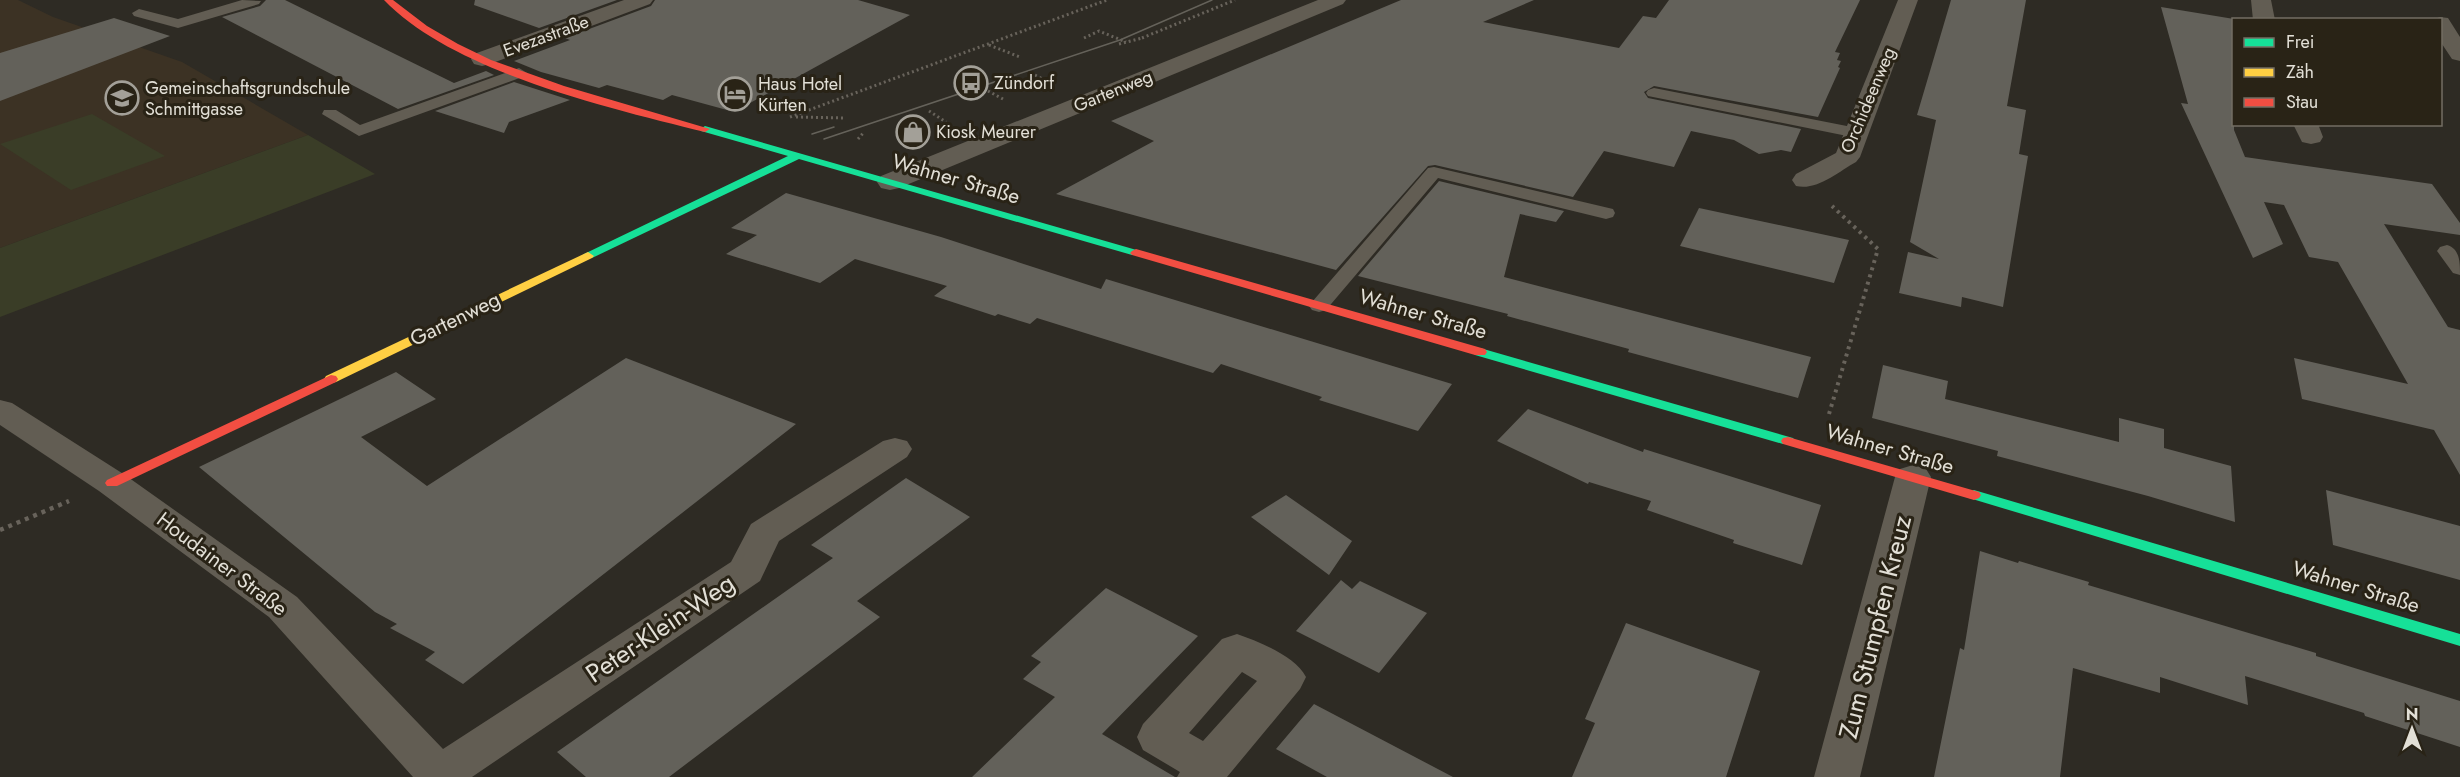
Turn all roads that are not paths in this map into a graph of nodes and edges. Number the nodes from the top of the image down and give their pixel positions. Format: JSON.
{"nodes":[{"id":1,"x":388,"y":0,"type":"edge"},
{"id":2,"x":643,"y":0,"type":"edge"},
{"id":3,"x":1908,"y":0,"type":"edge"},
{"id":4,"x":2260,"y":0,"type":"edge"},
{"id":5,"x":254,"y":1,"type":"edge"},
{"id":6,"x":1328,"y":2,"type":"edge"},
{"id":7,"x":139,"y":13,"type":"dead end"},
{"id":8,"x":2264,"y":18,"type":"edge"},
{"id":9,"x":2442,"y":26,"type":"edge"},
{"id":10,"x":2460,"y":54,"type":"edge"},
{"id":11,"x":482,"y":59,"type":"junction"},
{"id":12,"x":519,"y":73,"type":"junction"},
{"id":13,"x":1654,"y":93,"type":"dead end"},
{"id":14,"x":330,"y":114,"type":"dead end"},
{"id":15,"x":1857,"y":133,"type":"junction"},
{"id":16,"x":799,"y":155,"type":"junction"},
{"id":17,"x":1805,"y":180,"type":"road end"},
{"id":18,"x":890,"y":182,"type":"junction"},
{"id":19,"x":1606,"y":213,"type":"dead end"},
{"id":20,"x":2447,"y":251,"type":"dead end"},
{"id":21,"x":2460,"y":269,"type":"edge"},
{"id":22,"x":1320,"y":306,"type":"junction"},
{"id":23,"x":0,"y":410,"type":"edge"},
{"id":24,"x":895,"y":449,"type":"dead end"},
{"id":25,"x":1913,"y":477,"type":"junction"},
{"id":26,"x":112,"y":483,"type":"junction"},
{"id":27,"x":2460,"y":640,"type":"edge"},
{"id":28,"x":440,"y":776,"type":"edge"},
{"id":29,"x":1837,"y":777,"type":"edge"}],
"edges":[{"from":1,"to":11,"type":"street","name":"Wahner Straße"},
{"from":2,"to":11,"type":"street","name":"Evezastraße"},
{"from":3,"to":15,"type":"street","name":"Orchideenweg"},
{"from":4,"to":8,"type":"street"},
{"from":5,"to":7,"type":"lane"},
{"from":6,"to":18,"type":"street","name":"Gartenweg"},
{"from":9,"to":10,"type":"street"},
{"from":11,"to":12,"type":"street","name":"Wahner Straße"},
{"from":12,"to":14,"type":"lane"},
{"from":12,"to":16,"type":"street","name":"Wahner Straße"},
{"from":13,"to":15,"type":"lane"},
{"from":15,"to":17,"type":"street","name":"Orchideenweg"},
{"from":16,"to":18,"type":"street","name":"Wahner Straße"},
{"from":16,"to":26,"type":"street","name":"Gartenweg"},
{"from":18,"to":22,"type":"street","name":"Wahner Straße"},
{"from":19,"to":22,"type":"lane"},
{"from":20,"to":21,"type":"lane"},
{"from":22,"to":25,"type":"street","name":"Wahner Straße"},
{"from":23,"to":26,"type":"street","name":"Houdainer Straße"},
{"from":24,"to":28,"type":"street","name":"Peter-Klein-Weg"},
{"from":25,"to":27,"type":"street","name":"Wahner Straße"},
{"from":25,"to":29,"type":"street","name":"Zum Stumpfen Kreuz"},
{"from":26,"to":28,"type":"street","name":"Houdainer Straße"}]}
